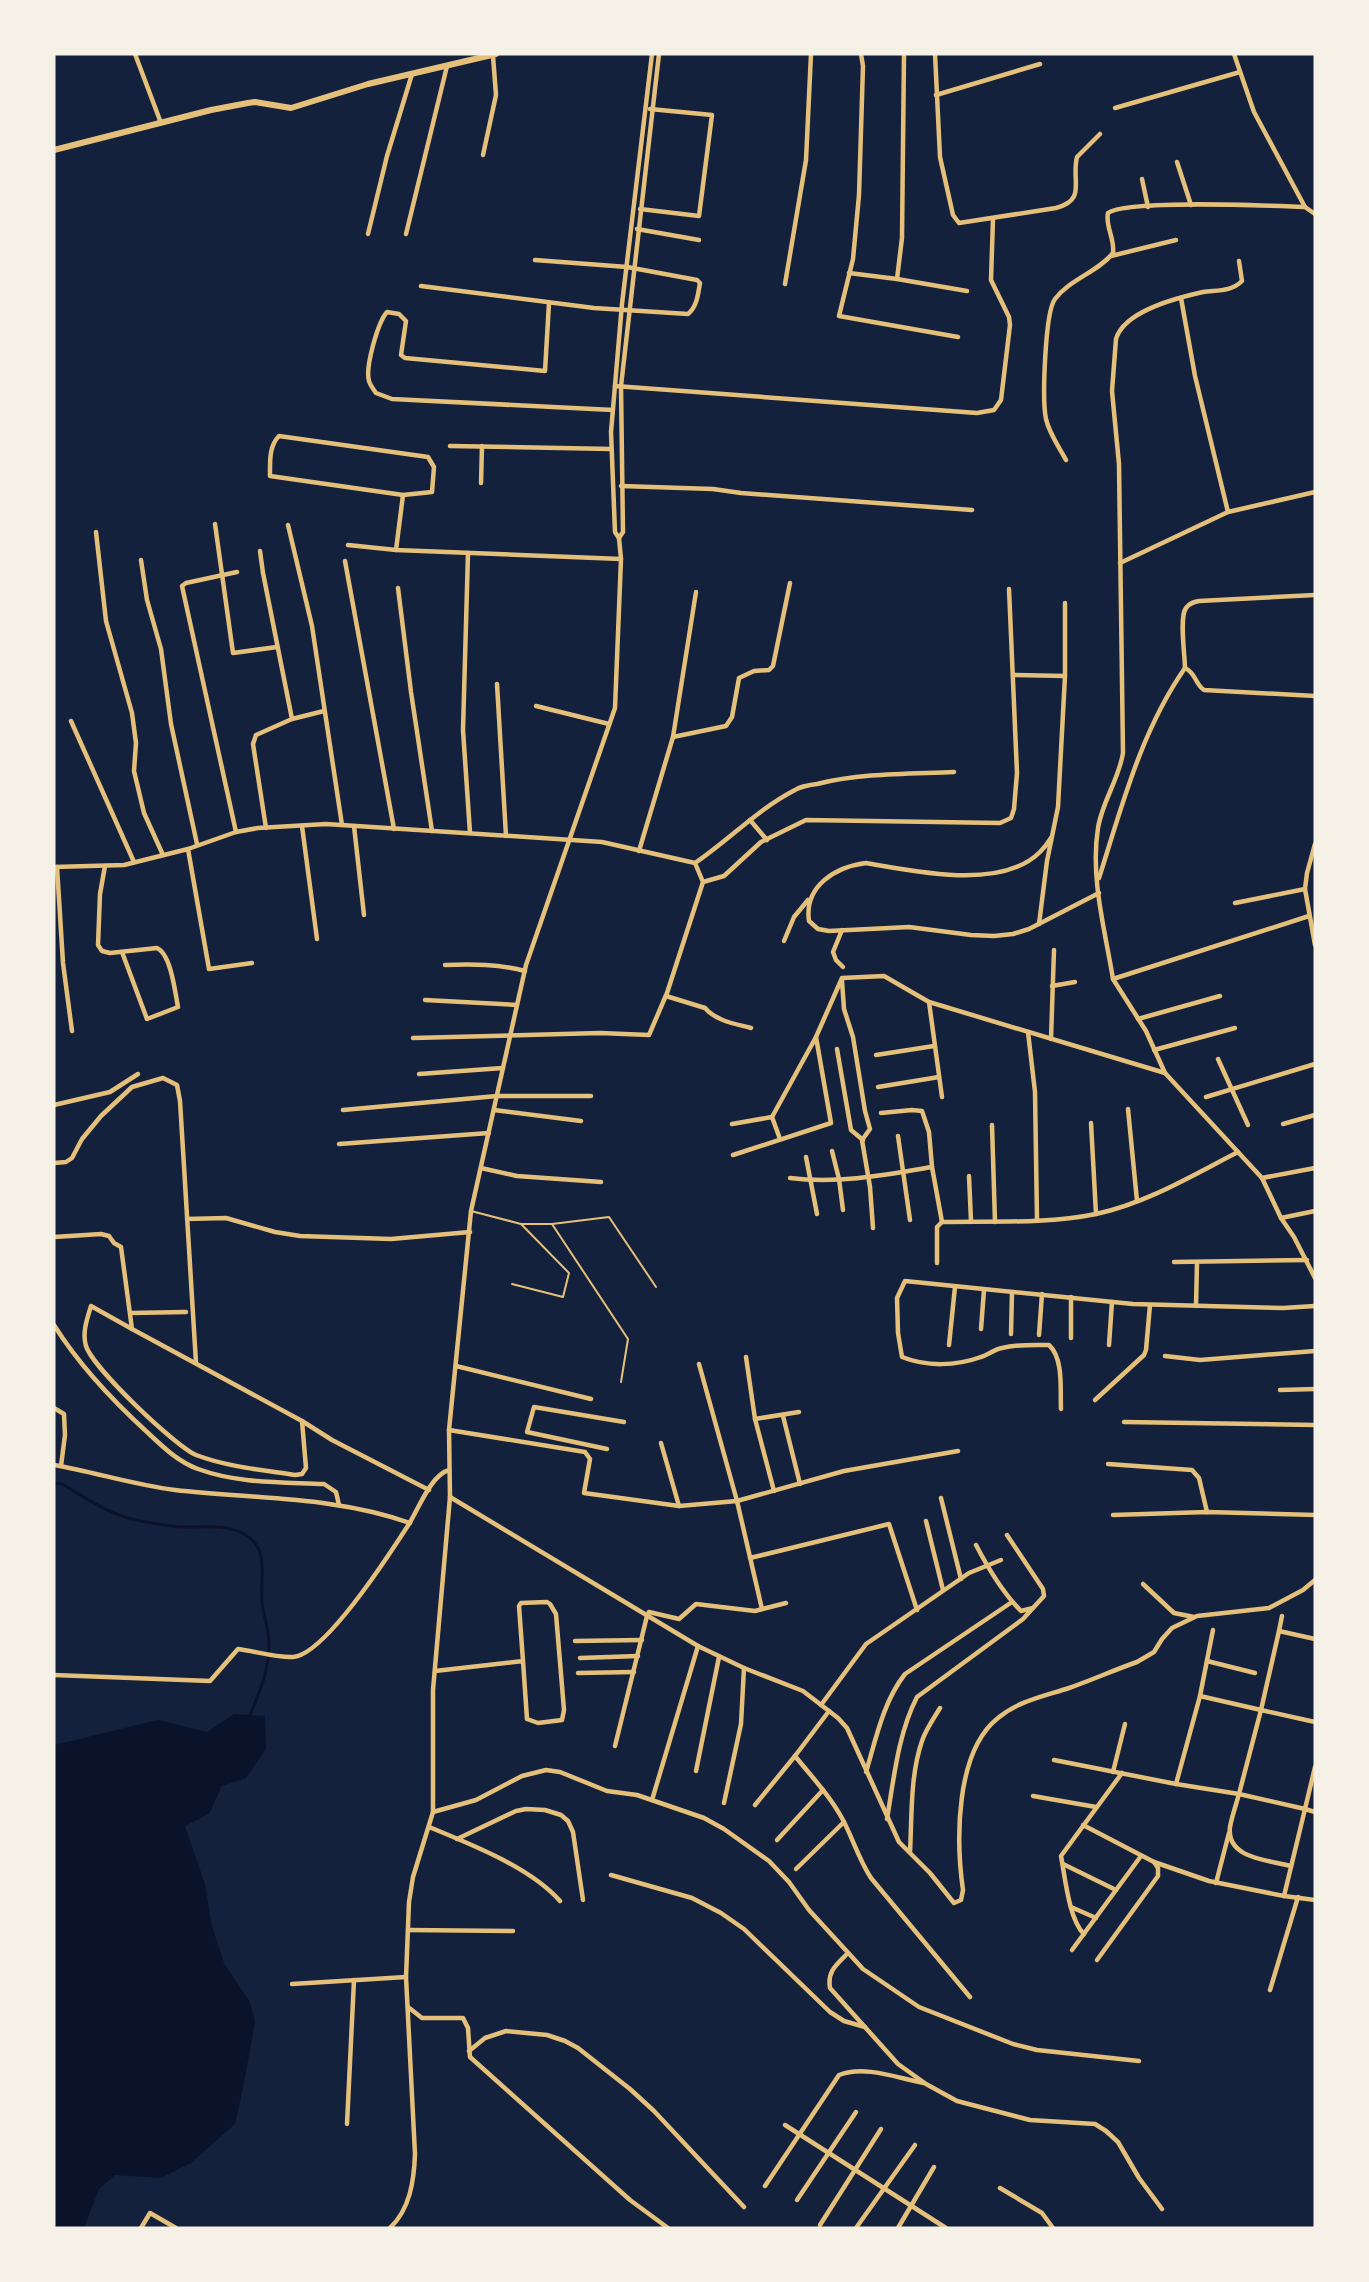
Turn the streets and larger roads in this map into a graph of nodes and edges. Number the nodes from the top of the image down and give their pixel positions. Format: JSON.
{"nodes":[{"id":1,"x":135,"y":54,"type":"edge"},
{"id":2,"x":652,"y":54,"type":"edge"},
{"id":3,"x":659,"y":54,"type":"edge"},
{"id":4,"x":811,"y":54,"type":"edge"},
{"id":5,"x":861,"y":54,"type":"edge"},
{"id":6,"x":904,"y":54,"type":"edge"},
{"id":7,"x":935,"y":54,"type":"edge"},
{"id":8,"x":1234,"y":54,"type":"edge"},
{"id":9,"x":495,"y":55,"type":"edge"},
{"id":10,"x":1040,"y":64,"type":"dead end"},
{"id":11,"x":447,"y":66,"type":"junction"},
{"id":12,"x":1240,"y":72,"type":"junction"},
{"id":13,"x":412,"y":74,"type":"junction"},
{"id":14,"x":936,"y":95,"type":"junction"},
{"id":15,"x":645,"y":108,"type":"junction"},
{"id":16,"x":1115,"y":108,"type":"dead end"},
{"id":17,"x":653,"y":109,"type":"junction"},
{"id":18,"x":161,"y":123,"type":"junction"},
{"id":19,"x":1100,"y":134,"type":"dead end"},
{"id":20,"x":54,"y":150,"type":"edge"},
{"id":21,"x":483,"y":155,"type":"dead end"},
{"id":22,"x":1177,"y":162,"type":"dead end"},
{"id":23,"x":1142,"y":179,"type":"dead end"},
{"id":24,"x":1191,"y":205,"type":"junction"},
{"id":25,"x":1148,"y":207,"type":"junction"},
{"id":26,"x":1305,"y":207,"type":"junction"},
{"id":27,"x":634,"y":208,"type":"junction"},
{"id":28,"x":641,"y":209,"type":"junction"},
{"id":29,"x":1315,"y":214,"type":"edge"},
{"id":30,"x":993,"y":219,"type":"junction"},
{"id":31,"x":632,"y":229,"type":"junction"},
{"id":32,"x":639,"y":229,"type":"junction"},
{"id":33,"x":368,"y":234,"type":"dead end"},
{"id":34,"x":406,"y":234,"type":"dead end"},
{"id":35,"x":699,"y":240,"type":"dead end"},
{"id":36,"x":1176,"y":240,"type":"dead end"},
{"id":37,"x":1111,"y":256,"type":"junction"},
{"id":38,"x":535,"y":260,"type":"dead end"},
{"id":39,"x":1239,"y":261,"type":"dead end"},
{"id":40,"x":627,"y":267,"type":"junction"},
{"id":41,"x":634,"y":269,"type":"junction"},
{"id":42,"x":849,"y":273,"type":"junction"},
{"id":43,"x":897,"y":279,"type":"junction"},
{"id":44,"x":785,"y":284,"type":"dead end"},
{"id":45,"x":421,"y":286,"type":"dead end"},
{"id":46,"x":967,"y":291,"type":"dead end"},
{"id":47,"x":1180,"y":298,"type":"junction"},
{"id":48,"x":549,"y":303,"type":"junction"},
{"id":49,"x":630,"y":309,"type":"junction"},
{"id":50,"x":622,"y":310,"type":"junction"},
{"id":51,"x":958,"y":336,"type":"dead end"},
{"id":52,"x":618,"y":386,"type":"junction"},
{"id":53,"x":613,"y":410,"type":"junction"},
{"id":54,"x":450,"y":446,"type":"dead end"},
{"id":55,"x":482,"y":446,"type":"junction"},
{"id":56,"x":611,"y":449,"type":"junction"},
{"id":57,"x":1066,"y":460,"type":"dead end"},
{"id":58,"x":481,"y":483,"type":"dead end"},
{"id":59,"x":613,"y":486,"type":"junction"},
{"id":60,"x":622,"y":486,"type":"junction"},
{"id":61,"x":1315,"y":492,"type":"edge"},
{"id":62,"x":403,"y":495,"type":"junction"},
{"id":63,"x":972,"y":510,"type":"dead end"},
{"id":64,"x":1228,"y":512,"type":"junction"},
{"id":65,"x":215,"y":524,"type":"dead end"},
{"id":66,"x":288,"y":525,"type":"dead end"},
{"id":67,"x":96,"y":532,"type":"dead end"},
{"id":68,"x":619,"y":538,"type":"junction"},
{"id":69,"x":348,"y":545,"type":"dead end"},
{"id":70,"x":396,"y":550,"type":"junction"},
{"id":71,"x":260,"y":551,"type":"dead end"},
{"id":72,"x":468,"y":553,"type":"junction"},
{"id":73,"x":621,"y":559,"type":"junction"},
{"id":74,"x":141,"y":560,"type":"dead end"},
{"id":75,"x":345,"y":561,"type":"dead end"},
{"id":76,"x":1120,"y":563,"type":"junction"},
{"id":77,"x":237,"y":572,"type":"dead end"},
{"id":78,"x":222,"y":575,"type":"junction"},
{"id":79,"x":790,"y":583,"type":"dead end"},
{"id":80,"x":398,"y":588,"type":"dead end"},
{"id":81,"x":1009,"y":589,"type":"dead end"},
{"id":82,"x":696,"y":592,"type":"dead end"},
{"id":83,"x":1315,"y":595,"type":"edge"},
{"id":84,"x":1065,"y":603,"type":"dead end"},
{"id":85,"x":277,"y":647,"type":"junction"},
{"id":86,"x":1185,"y":668,"type":"junction"},
{"id":87,"x":1013,"y":675,"type":"junction"},
{"id":88,"x":1065,"y":676,"type":"junction"},
{"id":89,"x":497,"y":684,"type":"dead end"},
{"id":90,"x":1315,"y":696,"type":"edge"},
{"id":91,"x":536,"y":706,"type":"dead end"},
{"id":92,"x":324,"y":711,"type":"junction"},
{"id":93,"x":292,"y":719,"type":"junction"},
{"id":94,"x":71,"y":721,"type":"dead end"},
{"id":95,"x":609,"y":724,"type":"junction"},
{"id":96,"x":673,"y":737,"type":"junction"},
{"id":97,"x":954,"y":772,"type":"dead end"},
{"id":98,"x":750,"y":820,"type":"junction"},
{"id":99,"x":342,"y":825,"type":"junction"},
{"id":100,"x":302,"y":826,"type":"junction"},
{"id":101,"x":354,"y":826,"type":"junction"},
{"id":102,"x":266,"y":828,"type":"junction"},
{"id":103,"x":394,"y":829,"type":"junction"},
{"id":104,"x":432,"y":831,"type":"junction"},
{"id":105,"x":236,"y":832,"type":"junction"},
{"id":106,"x":470,"y":833,"type":"junction"},
{"id":107,"x":506,"y":836,"type":"junction"},
{"id":108,"x":1051,"y":838,"type":"junction"},
{"id":109,"x":767,"y":840,"type":"junction"},
{"id":110,"x":570,"y":841,"type":"junction"},
{"id":111,"x":197,"y":844,"type":"junction"},
{"id":112,"x":1315,"y":844,"type":"edge"},
{"id":113,"x":188,"y":849,"type":"junction"},
{"id":114,"x":639,"y":851,"type":"junction"},
{"id":115,"x":163,"y":855,"type":"junction"},
{"id":116,"x":134,"y":862,"type":"junction"},
{"id":117,"x":695,"y":863,"type":"junction"},
{"id":118,"x":105,"y":866,"type":"junction"},
{"id":119,"x":55,"y":867,"type":"edge"},
{"id":120,"x":1098,"y":881,"type":"junction"},
{"id":121,"x":703,"y":882,"type":"junction"},
{"id":122,"x":1305,"y":889,"type":"junction"},
{"id":123,"x":1100,"y":893,"type":"junction"},
{"id":124,"x":809,"y":900,"type":"junction"},
{"id":125,"x":1236,"y":903,"type":"dead end"},
{"id":126,"x":364,"y":915,"type":"dead end"},
{"id":127,"x":1309,"y":916,"type":"junction"},
{"id":128,"x":1039,"y":924,"type":"junction"},
{"id":129,"x":842,"y":930,"type":"junction"},
{"id":130,"x":317,"y":939,"type":"dead end"},
{"id":131,"x":784,"y":941,"type":"dead end"},
{"id":132,"x":1315,"y":945,"type":"edge"},
{"id":133,"x":1054,"y":950,"type":"dead end"},
{"id":134,"x":122,"y":952,"type":"junction"},
{"id":135,"x":252,"y":963,"type":"dead end"},
{"id":136,"x":445,"y":965,"type":"dead end"},
{"id":137,"x":843,"y":967,"type":"dead end"},
{"id":138,"x":525,"y":971,"type":"junction"},
{"id":139,"x":842,"y":978,"type":"junction"},
{"id":140,"x":1113,"y":979,"type":"junction"},
{"id":141,"x":1075,"y":982,"type":"dead end"},
{"id":142,"x":1052,"y":986,"type":"junction"},
{"id":143,"x":666,"y":996,"type":"junction"},
{"id":144,"x":1220,"y":996,"type":"dead end"},
{"id":145,"x":425,"y":1000,"type":"dead end"},
{"id":146,"x":929,"y":1002,"type":"junction"},
{"id":147,"x":517,"y":1005,"type":"junction"},
{"id":148,"x":1138,"y":1019,"type":"junction"},
{"id":149,"x":751,"y":1028,"type":"dead end"},
{"id":150,"x":1235,"y":1028,"type":"dead end"},
{"id":151,"x":72,"y":1031,"type":"dead end"},
{"id":152,"x":1028,"y":1032,"type":"junction"},
{"id":153,"x":510,"y":1036,"type":"junction"},
{"id":154,"x":816,"y":1037,"type":"junction"},
{"id":155,"x":413,"y":1038,"type":"dead end"},
{"id":156,"x":1051,"y":1039,"type":"junction"},
{"id":157,"x":934,"y":1046,"type":"junction"},
{"id":158,"x":837,"y":1048,"type":"dead end"},
{"id":159,"x":1154,"y":1050,"type":"junction"},
{"id":160,"x":876,"y":1055,"type":"dead end"},
{"id":161,"x":1218,"y":1059,"type":"dead end"},
{"id":162,"x":1315,"y":1064,"type":"edge"},
{"id":163,"x":503,"y":1068,"type":"junction"},
{"id":164,"x":1165,"y":1073,"type":"junction"},
{"id":165,"x":138,"y":1074,"type":"dead end"},
{"id":166,"x":418,"y":1074,"type":"dead end"},
{"id":167,"x":939,"y":1077,"type":"junction"},
{"id":168,"x":878,"y":1087,"type":"dead end"},
{"id":169,"x":1230,"y":1089,"type":"junction"},
{"id":170,"x":497,"y":1096,"type":"junction"},
{"id":171,"x":591,"y":1096,"type":"dead end"},
{"id":172,"x":942,"y":1097,"type":"dead end"},
{"id":173,"x":1206,"y":1097,"type":"dead end"},
{"id":174,"x":54,"y":1105,"type":"edge"},
{"id":175,"x":1128,"y":1109,"type":"dead end"},
{"id":176,"x":343,"y":1110,"type":"dead end"},
{"id":177,"x":494,"y":1110,"type":"junction"},
{"id":178,"x":881,"y":1113,"type":"dead end"},
{"id":179,"x":1315,"y":1115,"type":"edge"},
{"id":180,"x":772,"y":1117,"type":"junction"},
{"id":181,"x":581,"y":1121,"type":"dead end"},
{"id":182,"x":1091,"y":1123,"type":"dead end"},
{"id":183,"x":732,"y":1124,"type":"dead end"},
{"id":184,"x":1283,"y":1124,"type":"dead end"},
{"id":185,"x":992,"y":1125,"type":"dead end"},
{"id":186,"x":1248,"y":1125,"type":"dead end"},
{"id":187,"x":489,"y":1132,"type":"junction"},
{"id":188,"x":898,"y":1136,"type":"dead end"},
{"id":189,"x":780,"y":1139,"type":"junction"},
{"id":190,"x":863,"y":1140,"type":"junction"},
{"id":191,"x":339,"y":1144,"type":"dead end"},
{"id":192,"x":832,"y":1151,"type":"dead end"},
{"id":193,"x":1238,"y":1152,"type":"junction"},
{"id":194,"x":733,"y":1155,"type":"dead end"},
{"id":195,"x":806,"y":1158,"type":"dead end"},
{"id":196,"x":54,"y":1163,"type":"edge"},
{"id":197,"x":932,"y":1167,"type":"junction"},
{"id":198,"x":481,"y":1168,"type":"junction"},
{"id":199,"x":1315,"y":1168,"type":"edge"},
{"id":200,"x":902,"y":1172,"type":"junction"},
{"id":201,"x":969,"y":1176,"type":"dead end"},
{"id":202,"x":790,"y":1178,"type":"dead end"},
{"id":203,"x":868,"y":1178,"type":"junction"},
{"id":204,"x":1262,"y":1178,"type":"junction"},
{"id":205,"x":839,"y":1179,"type":"junction"},
{"id":206,"x":811,"y":1181,"type":"junction"},
{"id":207,"x":601,"y":1182,"type":"dead end"},
{"id":208,"x":1137,"y":1201,"type":"junction"},
{"id":209,"x":843,"y":1210,"type":"dead end"},
{"id":210,"x":1315,"y":1211,"type":"edge"},
{"id":211,"x":817,"y":1214,"type":"dead end"},
{"id":212,"x":1096,"y":1214,"type":"junction"},
{"id":213,"x":1281,"y":1218,"type":"junction"},
{"id":214,"x":187,"y":1219,"type":"junction"},
{"id":215,"x":910,"y":1220,"type":"dead end"},
{"id":216,"x":1037,"y":1220,"type":"junction"},
{"id":217,"x":942,"y":1221,"type":"junction"},
{"id":218,"x":971,"y":1221,"type":"junction"},
{"id":219,"x":995,"y":1222,"type":"junction"},
{"id":220,"x":873,"y":1228,"type":"dead end"},
{"id":221,"x":470,"y":1232,"type":"junction"},
{"id":222,"x":54,"y":1237,"type":"edge"},
{"id":223,"x":1307,"y":1260,"type":"junction"},
{"id":224,"x":1174,"y":1262,"type":"dead end"},
{"id":225,"x":937,"y":1263,"type":"dead end"},
{"id":226,"x":1197,"y":1263,"type":"junction"},
{"id":227,"x":1315,"y":1278,"type":"edge"},
{"id":228,"x":955,"y":1287,"type":"junction"},
{"id":229,"x":984,"y":1290,"type":"junction"},
{"id":230,"x":1012,"y":1292,"type":"junction"},
{"id":231,"x":1042,"y":1294,"type":"junction"},
{"id":232,"x":1071,"y":1297,"type":"junction"},
{"id":233,"x":1112,"y":1302,"type":"junction"},
{"id":234,"x":1150,"y":1305,"type":"junction"},
{"id":235,"x":1196,"y":1306,"type":"junction"},
{"id":236,"x":1315,"y":1306,"type":"edge"},
{"id":237,"x":186,"y":1312,"type":"dead end"},
{"id":238,"x":131,"y":1313,"type":"junction"},
{"id":239,"x":54,"y":1325,"type":"edge"},
{"id":240,"x":132,"y":1329,"type":"junction"},
{"id":241,"x":981,"y":1329,"type":"dead end"},
{"id":242,"x":1011,"y":1334,"type":"dead end"},
{"id":243,"x":1039,"y":1335,"type":"dead end"},
{"id":244,"x":1071,"y":1338,"type":"dead end"},
{"id":245,"x":950,"y":1345,"type":"dead end"},
{"id":246,"x":1109,"y":1345,"type":"dead end"},
{"id":247,"x":1315,"y":1351,"type":"edge"},
{"id":248,"x":1165,"y":1356,"type":"dead end"},
{"id":249,"x":746,"y":1357,"type":"dead end"},
{"id":250,"x":196,"y":1363,"type":"junction"},
{"id":251,"x":699,"y":1364,"type":"dead end"},
{"id":252,"x":456,"y":1366,"type":"junction"},
{"id":253,"x":1315,"y":1389,"type":"edge"},
{"id":254,"x":1280,"y":1390,"type":"dead end"},
{"id":255,"x":591,"y":1399,"type":"dead end"},
{"id":256,"x":1095,"y":1400,"type":"dead end"},
{"id":257,"x":54,"y":1408,"type":"edge"},
{"id":258,"x":1061,"y":1409,"type":"dead end"},
{"id":259,"x":798,"y":1412,"type":"dead end"},
{"id":260,"x":783,"y":1416,"type":"junction"},
{"id":261,"x":755,"y":1419,"type":"junction"},
{"id":262,"x":302,"y":1421,"type":"junction"},
{"id":263,"x":624,"y":1422,"type":"dead end"},
{"id":264,"x":1124,"y":1422,"type":"dead end"},
{"id":265,"x":1315,"y":1425,"type":"edge"},
{"id":266,"x":449,"y":1430,"type":"junction"},
{"id":267,"x":527,"y":1432,"type":"junction"},
{"id":268,"x":522,"y":1442,"type":"junction"},
{"id":269,"x":661,"y":1443,"type":"dead end"},
{"id":270,"x":607,"y":1449,"type":"dead end"},
{"id":271,"x":958,"y":1451,"type":"dead end"},
{"id":272,"x":1108,"y":1464,"type":"dead end"},
{"id":273,"x":54,"y":1465,"type":"edge"},
{"id":274,"x":61,"y":1466,"type":"junction"},
{"id":275,"x":449,"y":1470,"type":"junction"},
{"id":276,"x":800,"y":1484,"type":"junction"},
{"id":277,"x":429,"y":1490,"type":"junction"},
{"id":278,"x":774,"y":1491,"type":"junction"},
{"id":279,"x":450,"y":1497,"type":"junction"},
{"id":280,"x":940,"y":1498,"type":"dead end"},
{"id":281,"x":737,"y":1501,"type":"junction"},
{"id":282,"x":339,"y":1505,"type":"junction"},
{"id":283,"x":679,"y":1506,"type":"junction"},
{"id":284,"x":1207,"y":1512,"type":"junction"},
{"id":285,"x":1113,"y":1515,"type":"dead end"},
{"id":286,"x":1315,"y":1515,"type":"edge"},
{"id":287,"x":926,"y":1521,"type":"dead end"},
{"id":288,"x":410,"y":1523,"type":"junction"},
{"id":289,"x":1007,"y":1535,"type":"dead end"},
{"id":290,"x":976,"y":1545,"type":"dead end"},
{"id":291,"x":750,"y":1558,"type":"junction"},
{"id":292,"x":1001,"y":1560,"type":"dead end"},
{"id":293,"x":987,"y":1566,"type":"junction"},
{"id":294,"x":962,"y":1579,"type":"junction"},
{"id":295,"x":1315,"y":1580,"type":"edge"},
{"id":296,"x":1143,"y":1584,"type":"dead end"},
{"id":297,"x":943,"y":1590,"type":"junction"},
{"id":298,"x":1012,"y":1602,"type":"junction"},
{"id":299,"x":786,"y":1603,"type":"dead end"},
{"id":300,"x":1033,"y":1608,"type":"junction"},
{"id":301,"x":762,"y":1609,"type":"junction"},
{"id":302,"x":917,"y":1610,"type":"junction"},
{"id":303,"x":647,"y":1616,"type":"junction"},
{"id":304,"x":1282,"y":1616,"type":"dead end"},
{"id":305,"x":1194,"y":1617,"type":"junction"},
{"id":306,"x":1213,"y":1630,"type":"dead end"},
{"id":307,"x":1279,"y":1631,"type":"junction"},
{"id":308,"x":1315,"y":1639,"type":"edge"},
{"id":309,"x":642,"y":1640,"type":"junction"},
{"id":310,"x":575,"y":1641,"type":"dead end"},
{"id":311,"x":698,"y":1646,"type":"junction"},
{"id":312,"x":638,"y":1656,"type":"junction"},
{"id":313,"x":719,"y":1656,"type":"junction"},
{"id":314,"x":580,"y":1658,"type":"dead end"},
{"id":315,"x":523,"y":1661,"type":"junction"},
{"id":316,"x":1207,"y":1661,"type":"junction"},
{"id":317,"x":744,"y":1668,"type":"junction"},
{"id":318,"x":435,"y":1671,"type":"junction"},
{"id":319,"x":634,"y":1672,"type":"junction"},
{"id":320,"x":578,"y":1673,"type":"dead end"},
{"id":321,"x":1255,"y":1673,"type":"dead end"},
{"id":322,"x":54,"y":1675,"type":"edge"},
{"id":323,"x":1200,"y":1696,"type":"junction"},
{"id":324,"x":821,"y":1705,"type":"junction"},
{"id":325,"x":940,"y":1708,"type":"dead end"},
{"id":326,"x":1261,"y":1710,"type":"junction"},
{"id":327,"x":829,"y":1711,"type":"junction"},
{"id":328,"x":1315,"y":1722,"type":"edge"},
{"id":329,"x":1125,"y":1724,"type":"dead end"},
{"id":330,"x":615,"y":1746,"type":"dead end"},
{"id":331,"x":795,"y":1756,"type":"junction"},
{"id":332,"x":1054,"y":1760,"type":"dead end"},
{"id":333,"x":1315,"y":1767,"type":"edge"},
{"id":334,"x":696,"y":1771,"type":"dead end"},
{"id":335,"x":866,"y":1772,"type":"junction"},
{"id":336,"x":1113,"y":1772,"type":"junction"},
{"id":337,"x":1122,"y":1773,"type":"junction"},
{"id":338,"x":1176,"y":1784,"type":"junction"},
{"id":339,"x":823,"y":1790,"type":"junction"},
{"id":340,"x":1239,"y":1794,"type":"junction"},
{"id":341,"x":1033,"y":1796,"type":"dead end"},
{"id":342,"x":652,"y":1800,"type":"junction"},
{"id":343,"x":724,"y":1803,"type":"dead end"},
{"id":344,"x":755,"y":1805,"type":"dead end"},
{"id":345,"x":1096,"y":1807,"type":"junction"},
{"id":346,"x":1305,"y":1809,"type":"junction"},
{"id":347,"x":433,"y":1812,"type":"junction"},
{"id":348,"x":1315,"y":1812,"type":"edge"},
{"id":349,"x":887,"y":1818,"type":"junction"},
{"id":350,"x":844,"y":1822,"type":"junction"},
{"id":351,"x":1083,"y":1825,"type":"junction"},
{"id":352,"x":429,"y":1827,"type":"junction"},
{"id":353,"x":1230,"y":1829,"type":"junction"},
{"id":354,"x":457,"y":1839,"type":"junction"},
{"id":355,"x":777,"y":1840,"type":"dead end"},
{"id":356,"x":910,"y":1853,"type":"junction"},
{"id":357,"x":1141,"y":1856,"type":"junction"},
{"id":358,"x":1154,"y":1862,"type":"junction"},
{"id":359,"x":1063,"y":1864,"type":"junction"},
{"id":360,"x":1291,"y":1866,"type":"junction"},
{"id":361,"x":796,"y":1869,"type":"dead end"},
{"id":362,"x":611,"y":1875,"type":"dead end"},
{"id":363,"x":1216,"y":1883,"type":"junction"},
{"id":364,"x":1116,"y":1890,"type":"junction"},
{"id":365,"x":1284,"y":1896,"type":"junction"},
{"id":366,"x":1298,"y":1897,"type":"junction"},
{"id":367,"x":583,"y":1900,"type":"dead end"},
{"id":368,"x":1315,"y":1900,"type":"edge"},
{"id":369,"x":560,"y":1901,"type":"dead end"},
{"id":370,"x":1071,"y":1907,"type":"junction"},
{"id":371,"x":1096,"y":1918,"type":"junction"},
{"id":372,"x":408,"y":1930,"type":"junction"},
{"id":373,"x":513,"y":1931,"type":"dead end"},
{"id":374,"x":1084,"y":1934,"type":"junction"},
{"id":375,"x":1072,"y":1950,"type":"dead end"},
{"id":376,"x":848,"y":1953,"type":"junction"},
{"id":377,"x":1097,"y":1960,"type":"dead end"},
{"id":378,"x":406,"y":1977,"type":"junction"},
{"id":379,"x":354,"y":1980,"type":"junction"},
{"id":380,"x":292,"y":1984,"type":"dead end"},
{"id":381,"x":1270,"y":1990,"type":"dead end"},
{"id":382,"x":970,"y":1996,"type":"dead end"},
{"id":383,"x":408,"y":2007,"type":"junction"},
{"id":384,"x":866,"y":2027,"type":"junction"},
{"id":385,"x":470,"y":2051,"type":"junction"},
{"id":386,"x":1139,"y":2061,"type":"dead end"},
{"id":387,"x":926,"y":2084,"type":"junction"},
{"id":388,"x":856,"y":2112,"type":"dead end"},
{"id":389,"x":347,"y":2124,"type":"dead end"},
{"id":390,"x":785,"y":2125,"type":"dead end"},
{"id":391,"x":881,"y":2129,"type":"dead end"},
{"id":392,"x":799,"y":2134,"type":"junction"},
{"id":393,"x":915,"y":2145,"type":"dead end"},
{"id":394,"x":828,"y":2152,"type":"junction"},
{"id":395,"x":934,"y":2167,"type":"dead end"},
{"id":396,"x":856,"y":2170,"type":"junction"},
{"id":397,"x":765,"y":2186,"type":"dead end"},
{"id":398,"x":884,"y":2188,"type":"junction"},
{"id":399,"x":1000,"y":2188,"type":"dead end"},
{"id":400,"x":797,"y":2200,"type":"dead end"},
{"id":401,"x":912,"y":2206,"type":"junction"},
{"id":402,"x":744,"y":2207,"type":"dead end"},
{"id":403,"x":1162,"y":2209,"type":"dead end"},
{"id":404,"x":820,"y":2225,"type":"dead end"},
{"id":405,"x":141,"y":2228,"type":"edge"},
{"id":406,"x":176,"y":2228,"type":"edge"},
{"id":407,"x":390,"y":2228,"type":"edge"},
{"id":408,"x":668,"y":2228,"type":"edge"},
{"id":409,"x":856,"y":2228,"type":"edge"},
{"id":410,"x":898,"y":2228,"type":"edge"},
{"id":411,"x":946,"y":2228,"type":"edge"},
{"id":412,"x":1053,"y":2228,"type":"edge"}],
"edges":[{"from":1,"to":18,"type":"street"},
{"from":2,"to":15,"type":"street"},
{"from":3,"to":17,"type":"street"},
{"from":4,"to":44,"type":"street"},
{"from":5,"to":42,"type":"street"},
{"from":6,"to":43,"type":"street"},
{"from":7,"to":14,"type":"street"},
{"from":8,"to":12,"type":"street"},
{"from":9,"to":11,"type":"street"},
{"from":9,"to":21,"type":"street"},
{"from":10,"to":14,"type":"street"},
{"from":11,"to":13,"type":"street"},
{"from":11,"to":34,"type":"street"},
{"from":12,"to":16,"type":"street"},
{"from":12,"to":26,"type":"street"},
{"from":13,"to":18,"type":"street"},
{"from":13,"to":33,"type":"street"},
{"from":14,"to":30,"type":"street"},
{"from":15,"to":17,"type":"street"},
{"from":15,"to":27,"type":"street"},
{"from":17,"to":28,"type":"street"},
{"from":17,"to":28,"type":"street"},
{"from":18,"to":20,"type":"street"},
{"from":19,"to":30,"type":"street"},
{"from":22,"to":24,"type":"street"},
{"from":23,"to":25,"type":"street"},
{"from":24,"to":25,"type":"street"},
{"from":24,"to":26,"type":"street"},
{"from":25,"to":37,"type":"street"},
{"from":26,"to":29,"type":"street"},
{"from":27,"to":28,"type":"street"},
{"from":27,"to":31,"type":"street"},
{"from":28,"to":32,"type":"street"},
{"from":30,"to":52,"type":"street"},
{"from":31,"to":32,"type":"street"},
{"from":31,"to":40,"type":"street"},
{"from":32,"to":35,"type":"street"},
{"from":32,"to":41,"type":"street"},
{"from":36,"to":37,"type":"street"},
{"from":37,"to":57,"type":"street"},
{"from":38,"to":40,"type":"street"},
{"from":39,"to":47,"type":"street"},
{"from":40,"to":41,"type":"street"},
{"from":40,"to":50,"type":"street"},
{"from":41,"to":49,"type":"street"},
{"from":41,"to":49,"type":"street"},
{"from":42,"to":43,"type":"street"},
{"from":42,"to":51,"type":"street"},
{"from":43,"to":46,"type":"street"},
{"from":45,"to":48,"type":"street"},
{"from":47,"to":64,"type":"street"},
{"from":47,"to":76,"type":"street"},
{"from":48,"to":50,"type":"street"},
{"from":48,"to":53,"type":"street"},
{"from":49,"to":50,"type":"street"},
{"from":49,"to":52,"type":"street"},
{"from":50,"to":52,"type":"street"},
{"from":52,"to":53,"type":"street"},
{"from":52,"to":60,"type":"street"},
{"from":53,"to":56,"type":"street"},
{"from":54,"to":55,"type":"street"},
{"from":55,"to":56,"type":"street"},
{"from":55,"to":58,"type":"street"},
{"from":56,"to":59,"type":"street"},
{"from":59,"to":60,"type":"street"},
{"from":59,"to":68,"type":"street"},
{"from":60,"to":63,"type":"street"},
{"from":60,"to":68,"type":"street"},
{"from":61,"to":64,"type":"street"},
{"from":62,"to":62,"type":"street"},
{"from":62,"to":70,"type":"street"},
{"from":64,"to":76,"type":"street"},
{"from":65,"to":78,"type":"street"},
{"from":66,"to":92,"type":"street"},
{"from":67,"to":115,"type":"street"},
{"from":68,"to":73,"type":"street"},
{"from":69,"to":70,"type":"street"},
{"from":70,"to":72,"type":"street"},
{"from":71,"to":85,"type":"street"},
{"from":72,"to":73,"type":"street"},
{"from":72,"to":106,"type":"street"},
{"from":73,"to":95,"type":"street"},
{"from":74,"to":111,"type":"street"},
{"from":75,"to":103,"type":"street"},
{"from":76,"to":120,"type":"street"},
{"from":77,"to":78,"type":"street"},
{"from":78,"to":85,"type":"street"},
{"from":78,"to":105,"type":"street"},
{"from":79,"to":96,"type":"street"},
{"from":80,"to":104,"type":"street"},
{"from":81,"to":87,"type":"street"},
{"from":82,"to":96,"type":"street"},
{"from":83,"to":86,"type":"street"},
{"from":84,"to":88,"type":"street"},
{"from":85,"to":93,"type":"street"},
{"from":86,"to":90,"type":"street"},
{"from":86,"to":120,"type":"street"},
{"from":87,"to":88,"type":"street"},
{"from":87,"to":109,"type":"street"},
{"from":88,"to":108,"type":"street"},
{"from":89,"to":107,"type":"street"},
{"from":91,"to":95,"type":"street"},
{"from":92,"to":93,"type":"street"},
{"from":92,"to":99,"type":"street"},
{"from":93,"to":102,"type":"street"},
{"from":94,"to":116,"type":"street"},
{"from":95,"to":110,"type":"street"},
{"from":96,"to":114,"type":"street"},
{"from":97,"to":98,"type":"street"},
{"from":98,"to":109,"type":"street"},
{"from":98,"to":117,"type":"street"},
{"from":99,"to":100,"type":"street"},
{"from":99,"to":101,"type":"street"},
{"from":100,"to":102,"type":"street"},
{"from":100,"to":130,"type":"street"},
{"from":101,"to":103,"type":"street"},
{"from":101,"to":126,"type":"street"},
{"from":102,"to":105,"type":"street"},
{"from":103,"to":104,"type":"street"},
{"from":104,"to":106,"type":"street"},
{"from":105,"to":111,"type":"street"},
{"from":106,"to":107,"type":"street"},
{"from":107,"to":110,"type":"street"},
{"from":108,"to":124,"type":"street"},
{"from":108,"to":128,"type":"street"},
{"from":109,"to":121,"type":"street"},
{"from":110,"to":114,"type":"street"},
{"from":110,"to":138,"type":"street"},
{"from":111,"to":113,"type":"street"},
{"from":112,"to":122,"type":"street"},
{"from":113,"to":115,"type":"street"},
{"from":113,"to":135,"type":"street"},
{"from":114,"to":117,"type":"street"},
{"from":115,"to":116,"type":"street"},
{"from":116,"to":118,"type":"street"},
{"from":117,"to":121,"type":"street"},
{"from":118,"to":119,"type":"street"},
{"from":118,"to":134,"type":"street"},
{"from":119,"to":151,"type":"street"},
{"from":120,"to":123,"type":"street"},
{"from":121,"to":143,"type":"street"},
{"from":122,"to":125,"type":"street"},
{"from":122,"to":127,"type":"street"},
{"from":123,"to":128,"type":"street"},
{"from":123,"to":140,"type":"street"},
{"from":124,"to":129,"type":"street"},
{"from":124,"to":131,"type":"street"},
{"from":127,"to":132,"type":"street"},
{"from":127,"to":140,"type":"street"},
{"from":128,"to":129,"type":"street"},
{"from":129,"to":137,"type":"street"},
{"from":133,"to":142,"type":"street"},
{"from":134,"to":134,"type":"street"},
{"from":136,"to":138,"type":"street"},
{"from":138,"to":147,"type":"street"},
{"from":139,"to":146,"type":"street"},
{"from":139,"to":154,"type":"street"},
{"from":139,"to":190,"type":"street"},
{"from":140,"to":148,"type":"street"},
{"from":141,"to":142,"type":"street"},
{"from":142,"to":156,"type":"street"},
{"from":143,"to":149,"type":"street"},
{"from":143,"to":153,"type":"street"},
{"from":144,"to":148,"type":"street"},
{"from":145,"to":147,"type":"street"},
{"from":146,"to":152,"type":"street"},
{"from":146,"to":157,"type":"street"},
{"from":147,"to":153,"type":"street"},
{"from":148,"to":159,"type":"street"},
{"from":150,"to":159,"type":"street"},
{"from":152,"to":156,"type":"street"},
{"from":152,"to":216,"type":"street"},
{"from":153,"to":155,"type":"street"},
{"from":153,"to":163,"type":"street"},
{"from":154,"to":180,"type":"street"},
{"from":154,"to":189,"type":"street"},
{"from":156,"to":164,"type":"street"},
{"from":157,"to":160,"type":"street"},
{"from":157,"to":167,"type":"street"},
{"from":158,"to":190,"type":"street"},
{"from":159,"to":164,"type":"street"},
{"from":161,"to":169,"type":"street"},
{"from":162,"to":169,"type":"street"},
{"from":163,"to":166,"type":"street"},
{"from":163,"to":170,"type":"street"},
{"from":164,"to":193,"type":"street"},
{"from":165,"to":174,"type":"street"},
{"from":167,"to":168,"type":"street"},
{"from":167,"to":172,"type":"street"},
{"from":169,"to":173,"type":"street"},
{"from":169,"to":186,"type":"street"},
{"from":170,"to":171,"type":"street"},
{"from":170,"to":176,"type":"street"},
{"from":170,"to":177,"type":"street"},
{"from":175,"to":208,"type":"street"},
{"from":177,"to":181,"type":"street"},
{"from":177,"to":187,"type":"street"},
{"from":178,"to":197,"type":"street"},
{"from":179,"to":184,"type":"street"},
{"from":180,"to":183,"type":"street"},
{"from":180,"to":189,"type":"street"},
{"from":182,"to":212,"type":"street"},
{"from":185,"to":219,"type":"street"},
{"from":187,"to":191,"type":"street"},
{"from":187,"to":198,"type":"street"},
{"from":188,"to":200,"type":"street"},
{"from":189,"to":194,"type":"street"},
{"from":190,"to":203,"type":"street"},
{"from":192,"to":205,"type":"street"},
{"from":193,"to":204,"type":"street"},
{"from":193,"to":208,"type":"street"},
{"from":195,"to":206,"type":"street"},
{"from":196,"to":214,"type":"street"},
{"from":197,"to":200,"type":"street"},
{"from":197,"to":217,"type":"street"},
{"from":198,"to":207,"type":"street"},
{"from":198,"to":221,"type":"street"},
{"from":199,"to":204,"type":"street"},
{"from":200,"to":203,"type":"street"},
{"from":200,"to":215,"type":"street"},
{"from":201,"to":218,"type":"street"},
{"from":202,"to":206,"type":"street"},
{"from":203,"to":205,"type":"street"},
{"from":203,"to":220,"type":"street"},
{"from":204,"to":213,"type":"street"},
{"from":205,"to":206,"type":"street"},
{"from":205,"to":209,"type":"street"},
{"from":206,"to":211,"type":"street"},
{"from":208,"to":212,"type":"street"},
{"from":210,"to":213,"type":"street"},
{"from":212,"to":216,"type":"street"},
{"from":213,"to":223,"type":"street"},
{"from":214,"to":221,"type":"street"},
{"from":214,"to":250,"type":"street"},
{"from":216,"to":219,"type":"street"},
{"from":217,"to":218,"type":"street"},
{"from":217,"to":225,"type":"street"},
{"from":218,"to":219,"type":"street"},
{"from":221,"to":252,"type":"street"},
{"from":222,"to":238,"type":"street"},
{"from":223,"to":226,"type":"street"},
{"from":223,"to":227,"type":"street"},
{"from":224,"to":226,"type":"street"},
{"from":226,"to":235,"type":"street"},
{"from":228,"to":229,"type":"street"},
{"from":228,"to":245,"type":"street"},
{"from":228,"to":258,"type":"street"},
{"from":229,"to":230,"type":"street"},
{"from":229,"to":241,"type":"street"},
{"from":230,"to":231,"type":"street"},
{"from":230,"to":242,"type":"street"},
{"from":231,"to":232,"type":"street"},
{"from":231,"to":243,"type":"street"},
{"from":232,"to":233,"type":"street"},
{"from":232,"to":244,"type":"street"},
{"from":233,"to":234,"type":"street"},
{"from":233,"to":246,"type":"street"},
{"from":234,"to":235,"type":"street"},
{"from":234,"to":256,"type":"street"},
{"from":235,"to":236,"type":"street"},
{"from":237,"to":238,"type":"street"},
{"from":238,"to":240,"type":"street"},
{"from":239,"to":282,"type":"street"},
{"from":240,"to":250,"type":"street"},
{"from":240,"to":262,"type":"street"},
{"from":247,"to":248,"type":"street"},
{"from":249,"to":261,"type":"street"},
{"from":250,"to":262,"type":"street"},
{"from":251,"to":281,"type":"street"},
{"from":252,"to":255,"type":"street"},
{"from":252,"to":266,"type":"street"},
{"from":253,"to":254,"type":"street"},
{"from":257,"to":274,"type":"street"},
{"from":259,"to":260,"type":"street"},
{"from":260,"to":261,"type":"street"},
{"from":260,"to":276,"type":"street"},
{"from":261,"to":278,"type":"street"},
{"from":262,"to":277,"type":"street"},
{"from":263,"to":267,"type":"street"},
{"from":264,"to":265,"type":"street"},
{"from":266,"to":268,"type":"street"},
{"from":266,"to":275,"type":"street"},
{"from":267,"to":268,"type":"street"},
{"from":267,"to":270,"type":"street"},
{"from":268,"to":283,"type":"street"},
{"from":269,"to":283,"type":"street"},
{"from":271,"to":276,"type":"street"},
{"from":272,"to":284,"type":"street"},
{"from":273,"to":274,"type":"street"},
{"from":274,"to":282,"type":"street"},
{"from":275,"to":277,"type":"street"},
{"from":275,"to":279,"type":"street"},
{"from":276,"to":278,"type":"street"},
{"from":277,"to":288,"type":"street"},
{"from":278,"to":281,"type":"street"},
{"from":279,"to":303,"type":"street"},
{"from":279,"to":318,"type":"street"},
{"from":280,"to":294,"type":"street"},
{"from":281,"to":283,"type":"street"},
{"from":281,"to":291,"type":"street"},
{"from":282,"to":288,"type":"street"},
{"from":284,"to":285,"type":"street"},
{"from":284,"to":286,"type":"street"},
{"from":287,"to":297,"type":"street"},
{"from":288,"to":322,"type":"street"},
{"from":289,"to":300,"type":"street"},
{"from":290,"to":293,"type":"street"},
{"from":291,"to":301,"type":"street"},
{"from":291,"to":302,"type":"street"},
{"from":292,"to":293,"type":"street"},
{"from":293,"to":294,"type":"street"},
{"from":293,"to":298,"type":"street"},
{"from":294,"to":297,"type":"street"},
{"from":295,"to":305,"type":"street"},
{"from":296,"to":305,"type":"street"},
{"from":297,"to":302,"type":"street"},
{"from":298,"to":300,"type":"street"},
{"from":298,"to":335,"type":"street"},
{"from":299,"to":301,"type":"street"},
{"from":300,"to":349,"type":"street"},
{"from":301,"to":303,"type":"street"},
{"from":302,"to":324,"type":"street"},
{"from":303,"to":309,"type":"street"},
{"from":303,"to":311,"type":"street"},
{"from":304,"to":307,"type":"street"},
{"from":305,"to":356,"type":"street"},
{"from":306,"to":316,"type":"street"},
{"from":307,"to":308,"type":"street"},
{"from":307,"to":326,"type":"street"},
{"from":309,"to":310,"type":"street"},
{"from":309,"to":312,"type":"street"},
{"from":311,"to":313,"type":"street"},
{"from":311,"to":342,"type":"street"},
{"from":312,"to":314,"type":"street"},
{"from":312,"to":319,"type":"street"},
{"from":313,"to":317,"type":"street"},
{"from":313,"to":334,"type":"street"},
{"from":315,"to":315,"type":"street"},
{"from":315,"to":318,"type":"street"},
{"from":316,"to":321,"type":"street"},
{"from":316,"to":323,"type":"street"},
{"from":317,"to":324,"type":"street"},
{"from":317,"to":343,"type":"street"},
{"from":318,"to":347,"type":"street"},
{"from":319,"to":320,"type":"street"},
{"from":319,"to":330,"type":"street"},
{"from":323,"to":326,"type":"street"},
{"from":323,"to":338,"type":"street"},
{"from":324,"to":327,"type":"street"},
{"from":325,"to":356,"type":"street"},
{"from":326,"to":328,"type":"street"},
{"from":326,"to":340,"type":"street"},
{"from":327,"to":331,"type":"street"},
{"from":327,"to":335,"type":"street"},
{"from":329,"to":336,"type":"street"},
{"from":331,"to":339,"type":"street"},
{"from":331,"to":344,"type":"street"},
{"from":332,"to":336,"type":"street"},
{"from":333,"to":346,"type":"street"},
{"from":335,"to":349,"type":"street"},
{"from":336,"to":337,"type":"street"},
{"from":337,"to":338,"type":"street"},
{"from":337,"to":345,"type":"street"},
{"from":338,"to":340,"type":"street"},
{"from":339,"to":350,"type":"street"},
{"from":339,"to":355,"type":"street"},
{"from":340,"to":346,"type":"street"},
{"from":340,"to":353,"type":"street"},
{"from":341,"to":345,"type":"street"},
{"from":342,"to":347,"type":"street"},
{"from":342,"to":376,"type":"street"},
{"from":345,"to":351,"type":"street"},
{"from":346,"to":348,"type":"street"},
{"from":346,"to":360,"type":"street"},
{"from":347,"to":352,"type":"street"},
{"from":349,"to":356,"type":"street"},
{"from":350,"to":361,"type":"street"},
{"from":350,"to":382,"type":"street"},
{"from":351,"to":357,"type":"street"},
{"from":351,"to":359,"type":"street"},
{"from":352,"to":354,"type":"street"},
{"from":352,"to":372,"type":"street"},
{"from":353,"to":360,"type":"street"},
{"from":353,"to":363,"type":"street"},
{"from":354,"to":367,"type":"street"},
{"from":354,"to":369,"type":"street"},
{"from":357,"to":358,"type":"street"},
{"from":357,"to":364,"type":"street"},
{"from":358,"to":363,"type":"street"},
{"from":358,"to":377,"type":"street"},
{"from":359,"to":364,"type":"street"},
{"from":359,"to":370,"type":"street"},
{"from":360,"to":365,"type":"street"},
{"from":362,"to":384,"type":"street"},
{"from":363,"to":365,"type":"street"},
{"from":364,"to":371,"type":"street"},
{"from":365,"to":366,"type":"street"},
{"from":366,"to":368,"type":"street"},
{"from":366,"to":381,"type":"street"},
{"from":370,"to":371,"type":"street"},
{"from":370,"to":374,"type":"street"},
{"from":371,"to":374,"type":"street"},
{"from":372,"to":373,"type":"street"},
{"from":372,"to":378,"type":"street"},
{"from":374,"to":375,"type":"street"},
{"from":376,"to":384,"type":"street"},
{"from":376,"to":386,"type":"street"},
{"from":378,"to":379,"type":"street"},
{"from":378,"to":383,"type":"street"},
{"from":379,"to":380,"type":"street"},
{"from":379,"to":389,"type":"street"},
{"from":383,"to":385,"type":"street"},
{"from":383,"to":407,"type":"street"},
{"from":384,"to":387,"type":"street"},
{"from":385,"to":402,"type":"street"},
{"from":385,"to":408,"type":"street"},
{"from":387,"to":392,"type":"street"},
{"from":387,"to":403,"type":"street"},
{"from":388,"to":394,"type":"street"},
{"from":390,"to":392,"type":"street"},
{"from":391,"to":396,"type":"street"},
{"from":392,"to":394,"type":"street"},
{"from":392,"to":397,"type":"street"},
{"from":393,"to":398,"type":"street"},
{"from":394,"to":396,"type":"street"},
{"from":394,"to":400,"type":"street"},
{"from":395,"to":401,"type":"street"},
{"from":396,"to":398,"type":"street"},
{"from":396,"to":404,"type":"street"},
{"from":398,"to":401,"type":"street"},
{"from":398,"to":409,"type":"street"},
{"from":399,"to":412,"type":"street"},
{"from":401,"to":410,"type":"street"},
{"from":401,"to":411,"type":"street"},
{"from":405,"to":406,"type":"street"}]}
